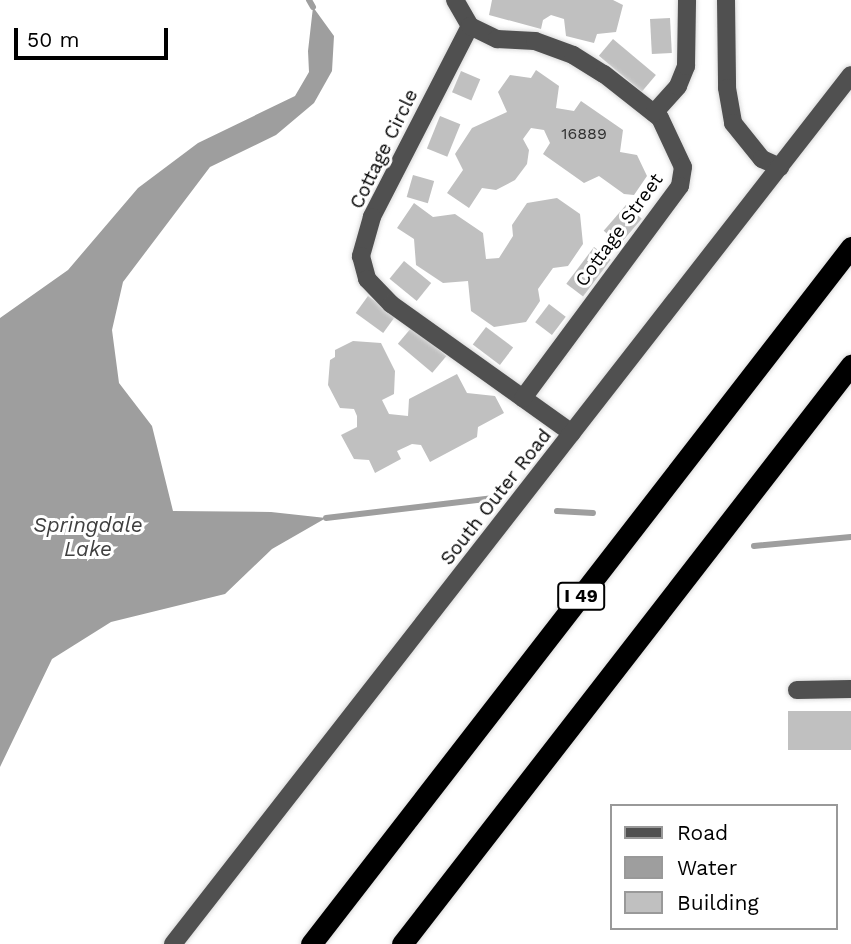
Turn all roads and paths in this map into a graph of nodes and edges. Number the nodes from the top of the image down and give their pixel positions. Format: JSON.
{"nodes":[{"id":1,"x":455,"y":0,"type":"edge"},
{"id":2,"x":687,"y":0,"type":"edge"},
{"id":3,"x":726,"y":0,"type":"edge"},
{"id":4,"x":470,"y":26,"type":"junction"},
{"id":5,"x":851,"y":75,"type":"edge"},
{"id":6,"x":654,"y":113,"type":"junction"},
{"id":7,"x":780,"y":167,"type":"junction"},
{"id":8,"x":851,"y":247,"type":"edge"},
{"id":9,"x":851,"y":365,"type":"edge"},
{"id":10,"x":523,"y":398,"type":"junction"},
{"id":11,"x":572,"y":433,"type":"junction"},
{"id":12,"x":851,"y":689,"type":"edge"},
{"id":13,"x":797,"y":690,"type":"dead end"},
{"id":14,"x":173,"y":944,"type":"edge"},
{"id":15,"x":311,"y":944,"type":"edge"},
{"id":16,"x":402,"y":944,"type":"edge"}],
"edges":[{"from":1,"to":4,"type":"street"},
{"from":2,"to":6,"type":"street"},
{"from":3,"to":7,"type":"street"},
{"from":4,"to":6,"type":"street","name":"Cottage Street"},
{"from":4,"to":10,"type":"street","name":"Cottage Circle"},
{"from":5,"to":7,"type":"street","name":"South Outer Road"},
{"from":6,"to":10,"type":"street","name":"Cottage Street"},
{"from":7,"to":11,"type":"street","name":"South Outer Road"},
{"from":8,"to":15,"type":"highway","number":"I 49"},
{"from":9,"to":16,"type":"highway"},
{"from":10,"to":11,"type":"street","name":"Cottage Circle"},
{"from":11,"to":14,"type":"street","name":"South Outer Road"},
{"from":12,"to":13,"type":"street"}]}
